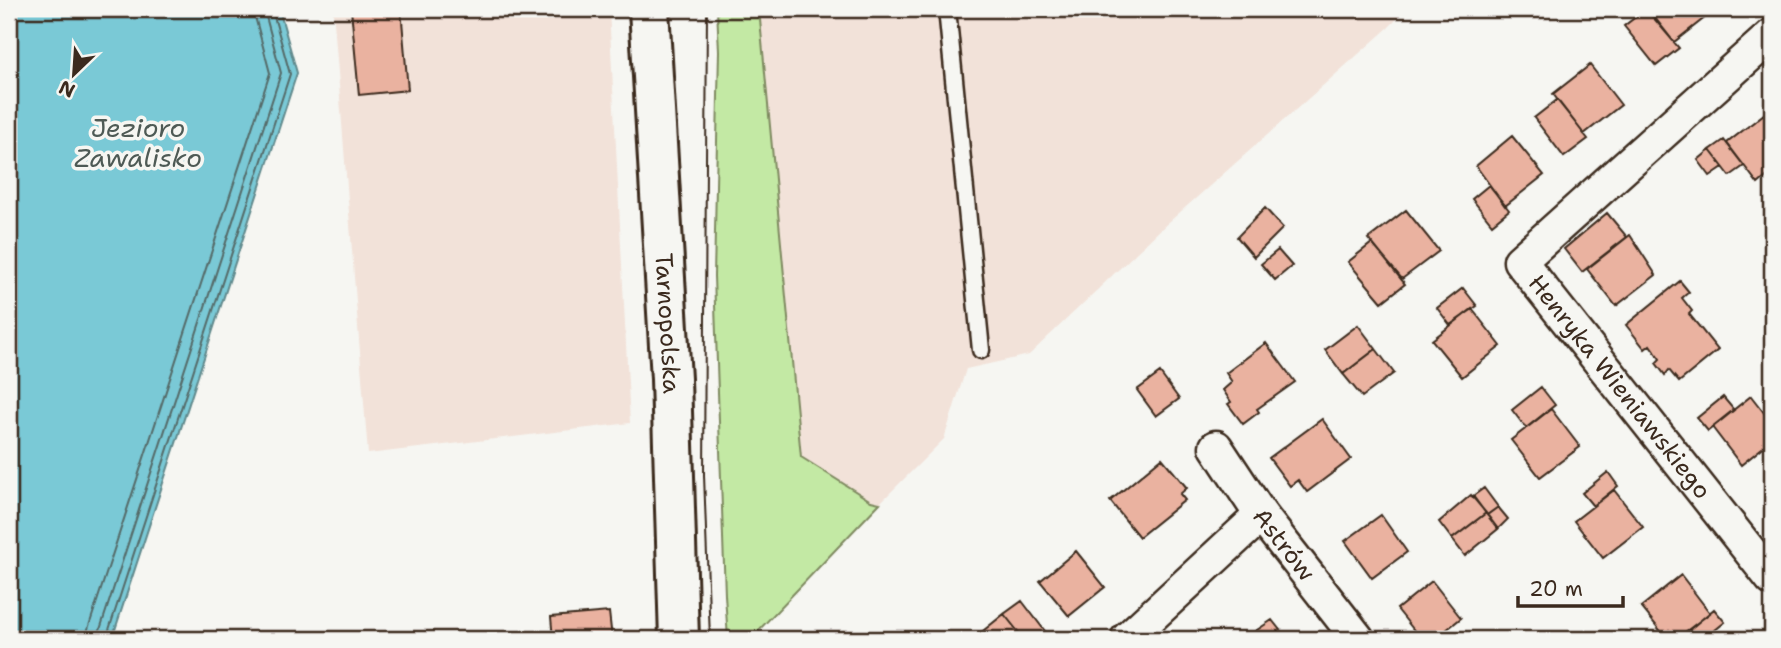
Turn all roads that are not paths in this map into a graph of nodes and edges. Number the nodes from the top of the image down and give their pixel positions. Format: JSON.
{"nodes":[{"id":1,"x":649,"y":9,"type":"edge"},
{"id":2,"x":947,"y":9,"type":"edge"},
{"id":3,"x":1772,"y":35,"type":"edge"},
{"id":4,"x":981,"y":350,"type":"dead end"},
{"id":5,"x":1216,"y":447,"type":"dead end"},
{"id":6,"x":1261,"y":515,"type":"junction"},
{"id":7,"x":1772,"y":579,"type":"edge"},
{"id":8,"x":679,"y":639,"type":"edge"},
{"id":9,"x":1127,"y":639,"type":"edge"},
{"id":10,"x":1358,"y":639,"type":"edge"}],
"edges":[{"from":1,"to":8,"type":"main road","name":"Tarnopolska"},
{"from":2,"to":4,"type":"lane"},
{"from":3,"to":7,"type":"street","name":"Henryka Wieniawskiego"},
{"from":5,"to":6,"type":"street","name":"Astrów"},
{"from":6,"to":9,"type":"street"},
{"from":6,"to":10,"type":"street","name":"Astrów"}]}
